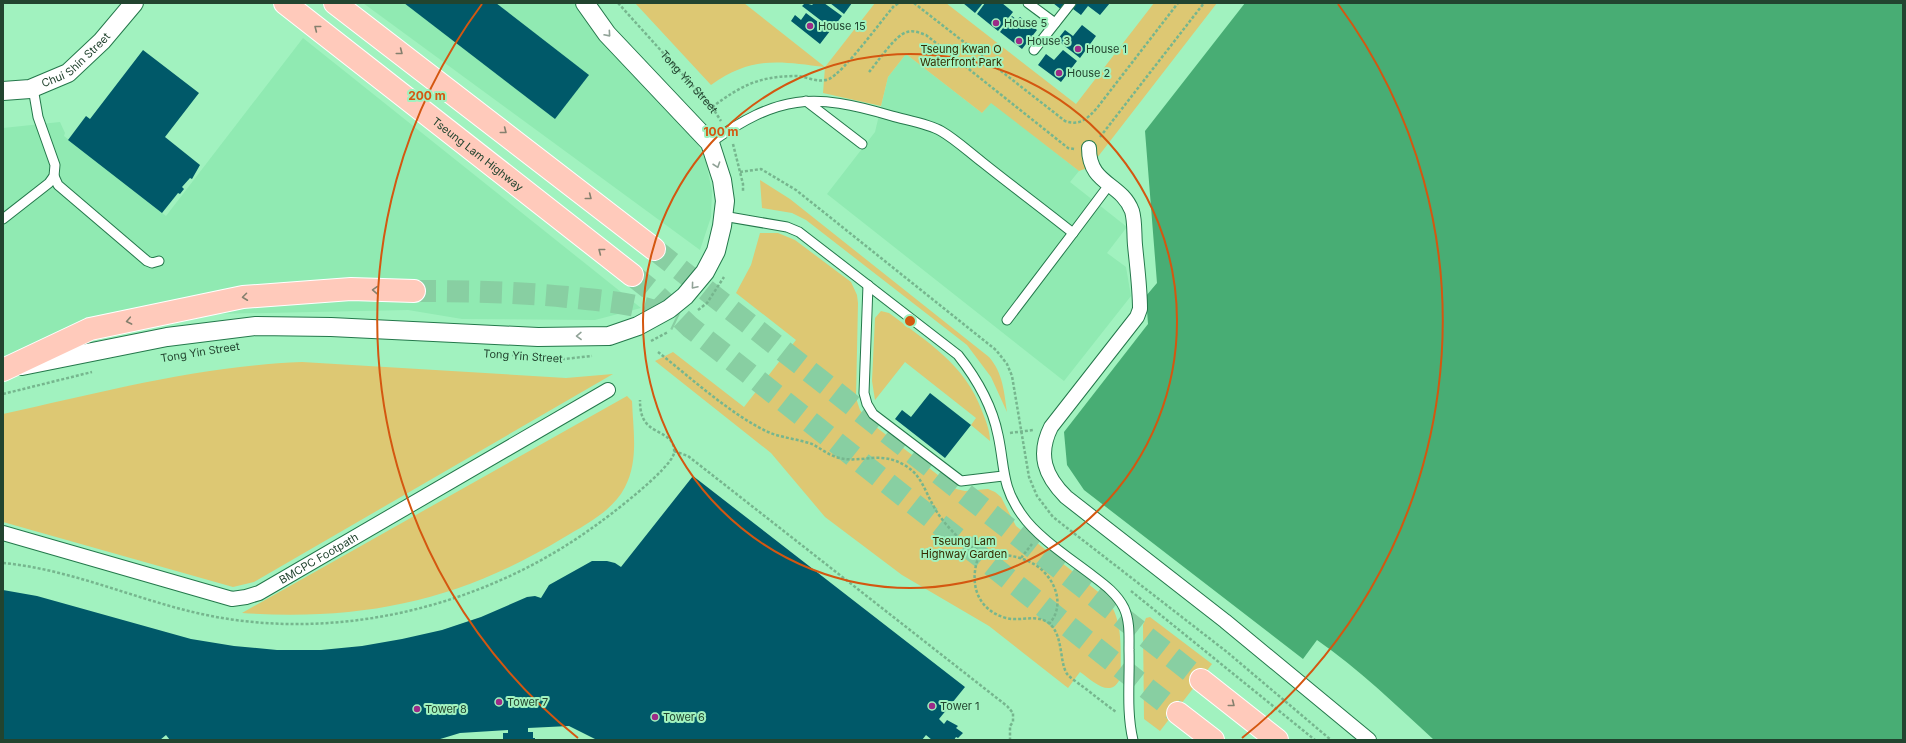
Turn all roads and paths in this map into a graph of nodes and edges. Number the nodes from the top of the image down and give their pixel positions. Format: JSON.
{"nodes":[{"id":1,"x":134,"y":3,"type":"edge"},
{"id":2,"x":285,"y":3,"type":"edge"},
{"id":3,"x":335,"y":3,"type":"edge"},
{"id":4,"x":585,"y":3,"type":"edge"},
{"id":5,"x":618,"y":3,"type":"edge"},
{"id":6,"x":899,"y":3,"type":"edge"},
{"id":7,"x":914,"y":3,"type":"edge"},
{"id":8,"x":1028,"y":3,"type":"edge"},
{"id":9,"x":1071,"y":3,"type":"edge"},
{"id":10,"x":1178,"y":3,"type":"edge"},
{"id":11,"x":1204,"y":3,"type":"edge"},
{"id":12,"x":1055,"y":24,"type":"junction"},
{"id":13,"x":1034,"y":50,"type":"dead end"},
{"id":14,"x":869,"y":72,"type":"dead end"},
{"id":15,"x":33,"y":88,"type":"junction"},
{"id":16,"x":3,"y":91,"type":"edge"},
{"id":17,"x":806,"y":101,"type":"junction"},
{"id":18,"x":712,"y":106,"type":"junction"},
{"id":19,"x":727,"y":131,"type":"junction"},
{"id":20,"x":710,"y":143,"type":"junction"},
{"id":21,"x":862,"y":144,"type":"dead end"},
{"id":22,"x":1089,"y":148,"type":"junction"},
{"id":23,"x":54,"y":176,"type":"junction"},
{"id":24,"x":1109,"y":185,"type":"junction"},
{"id":25,"x":723,"y":216,"type":"junction"},
{"id":26,"x":3,"y":219,"type":"edge"},
{"id":27,"x":742,"y":219,"type":"junction"},
{"id":28,"x":1073,"y":232,"type":"junction"},
{"id":29,"x":654,"y":249,"type":"tunnel mouth"},
{"id":30,"x":159,"y":262,"type":"dead end"},
{"id":31,"x":726,"y":273,"type":"dead end"},
{"id":32,"x":632,"y":275,"type":"tunnel mouth"},
{"id":33,"x":868,"y":285,"type":"junction"},
{"id":34,"x":414,"y":291,"type":"tunnel mouth"},
{"id":35,"x":697,"y":311,"type":"dead end"},
{"id":36,"x":1008,"y":320,"type":"dead end"},
{"id":37,"x":670,"y":331,"type":"dead end"},
{"id":38,"x":644,"y":344,"type":"dead end"},
{"id":39,"x":658,"y":352,"type":"dead end"},
{"id":40,"x":510,"y":355,"type":"dead end"},
{"id":41,"x":600,"y":355,"type":"dead end"},
{"id":42,"x":3,"y":370,"type":"edge"},
{"id":43,"x":96,"y":371,"type":"dead end"},
{"id":44,"x":608,"y":390,"type":"dead end"},
{"id":45,"x":3,"y":394,"type":"edge"},
{"id":46,"x":640,"y":400,"type":"dead end"},
{"id":47,"x":1052,"y":427,"type":"junction"},
{"id":48,"x":1009,"y":433,"type":"dead end"},
{"id":49,"x":674,"y":451,"type":"junction"},
{"id":50,"x":1003,"y":476,"type":"junction"},
{"id":51,"x":3,"y":533,"type":"edge"},
{"id":52,"x":981,"y":551,"type":"junction"},
{"id":53,"x":3,"y":563,"type":"edge"},
{"id":54,"x":1049,"y":624,"type":"junction"},
{"id":55,"x":1201,"y":680,"type":"tunnel mouth"},
{"id":56,"x":1178,"y":713,"type":"tunnel mouth"},
{"id":57,"x":1131,"y":724,"type":"junction"},
{"id":58,"x":1010,"y":740,"type":"edge"},
{"id":59,"x":1133,"y":740,"type":"edge"},
{"id":60,"x":1213,"y":740,"type":"edge"},
{"id":61,"x":1278,"y":740,"type":"edge"},
{"id":62,"x":1369,"y":740,"type":"edge"}],
"edges":[{"from":1,"to":15,"type":"street","name":"Chui Shin Street"},
{"from":32,"to":2,"type":"main road","name":"Tseung Lam Highway","one_way":true},
{"from":3,"to":29,"type":"main road","one_way":true},
{"from":4,"to":20,"type":"street","name":"Tong Yin Street","one_way":true},
{"from":5,"to":18,"type":"path","name":"Tong Yin Street"},
{"from":6,"to":18,"type":"path"},
{"from":7,"to":10,"type":"path"},
{"from":8,"to":12,"type":"lane"},
{"from":9,"to":12,"type":"lane"},
{"from":11,"to":22,"type":"path"},
{"from":12,"to":13,"type":"lane"},
{"from":14,"to":22,"type":"path"},
{"from":15,"to":16,"type":"street","name":"Chui Shin Street"},
{"from":15,"to":23,"type":"lane"},
{"from":17,"to":19,"type":"lane"},
{"from":17,"to":21,"type":"lane"},
{"from":17,"to":28,"type":"lane"},
{"from":18,"to":19,"type":"path","name":"Tong Yin Street"},
{"from":19,"to":20,"type":"lane"},
{"from":19,"to":27,"type":"path","name":"Tong Yin Street"},
{"from":20,"to":25,"type":"street","name":"Tong Yin Street","one_way":true},
{"from":22,"to":24,"type":"street"},
{"from":23,"to":26,"type":"lane"},
{"from":23,"to":30,"type":"lane"},
{"from":24,"to":28,"type":"lane"},
{"from":24,"to":47,"type":"street"},
{"from":25,"to":27,"type":"lane"},
{"from":25,"to":42,"type":"street","name":"Tong Yin Street","one_way":true},
{"from":27,"to":33,"type":"lane"},
{"from":28,"to":36,"type":"lane"},
{"from":31,"to":35,"type":"path"},
{"from":33,"to":50,"type":"lane"},
{"from":33,"to":50,"type":"lane"},
{"from":34,"to":42,"type":"main road","one_way":true},
{"from":37,"to":38,"type":"path"},
{"from":39,"to":52,"type":"path"},
{"from":40,"to":41,"type":"path","name":"Tong Yin Street"},
{"from":43,"to":45,"type":"path"},
{"from":44,"to":51,"type":"street","name":"BMCPC Footpath"},
{"from":46,"to":49,"type":"path"},
{"from":47,"to":48,"type":"path"},
{"from":47,"to":62,"type":"street"},
{"from":49,"to":53,"type":"path"},
{"from":49,"to":58,"type":"path"},
{"from":50,"to":57,"type":"lane"},
{"from":52,"to":54,"type":"path"},
{"from":52,"to":54,"type":"path"},
{"from":54,"to":57,"type":"path"},
{"from":55,"to":61,"type":"main road","one_way":true},
{"from":56,"to":60,"type":"main road"},
{"from":57,"to":59,"type":"lane"}]}
